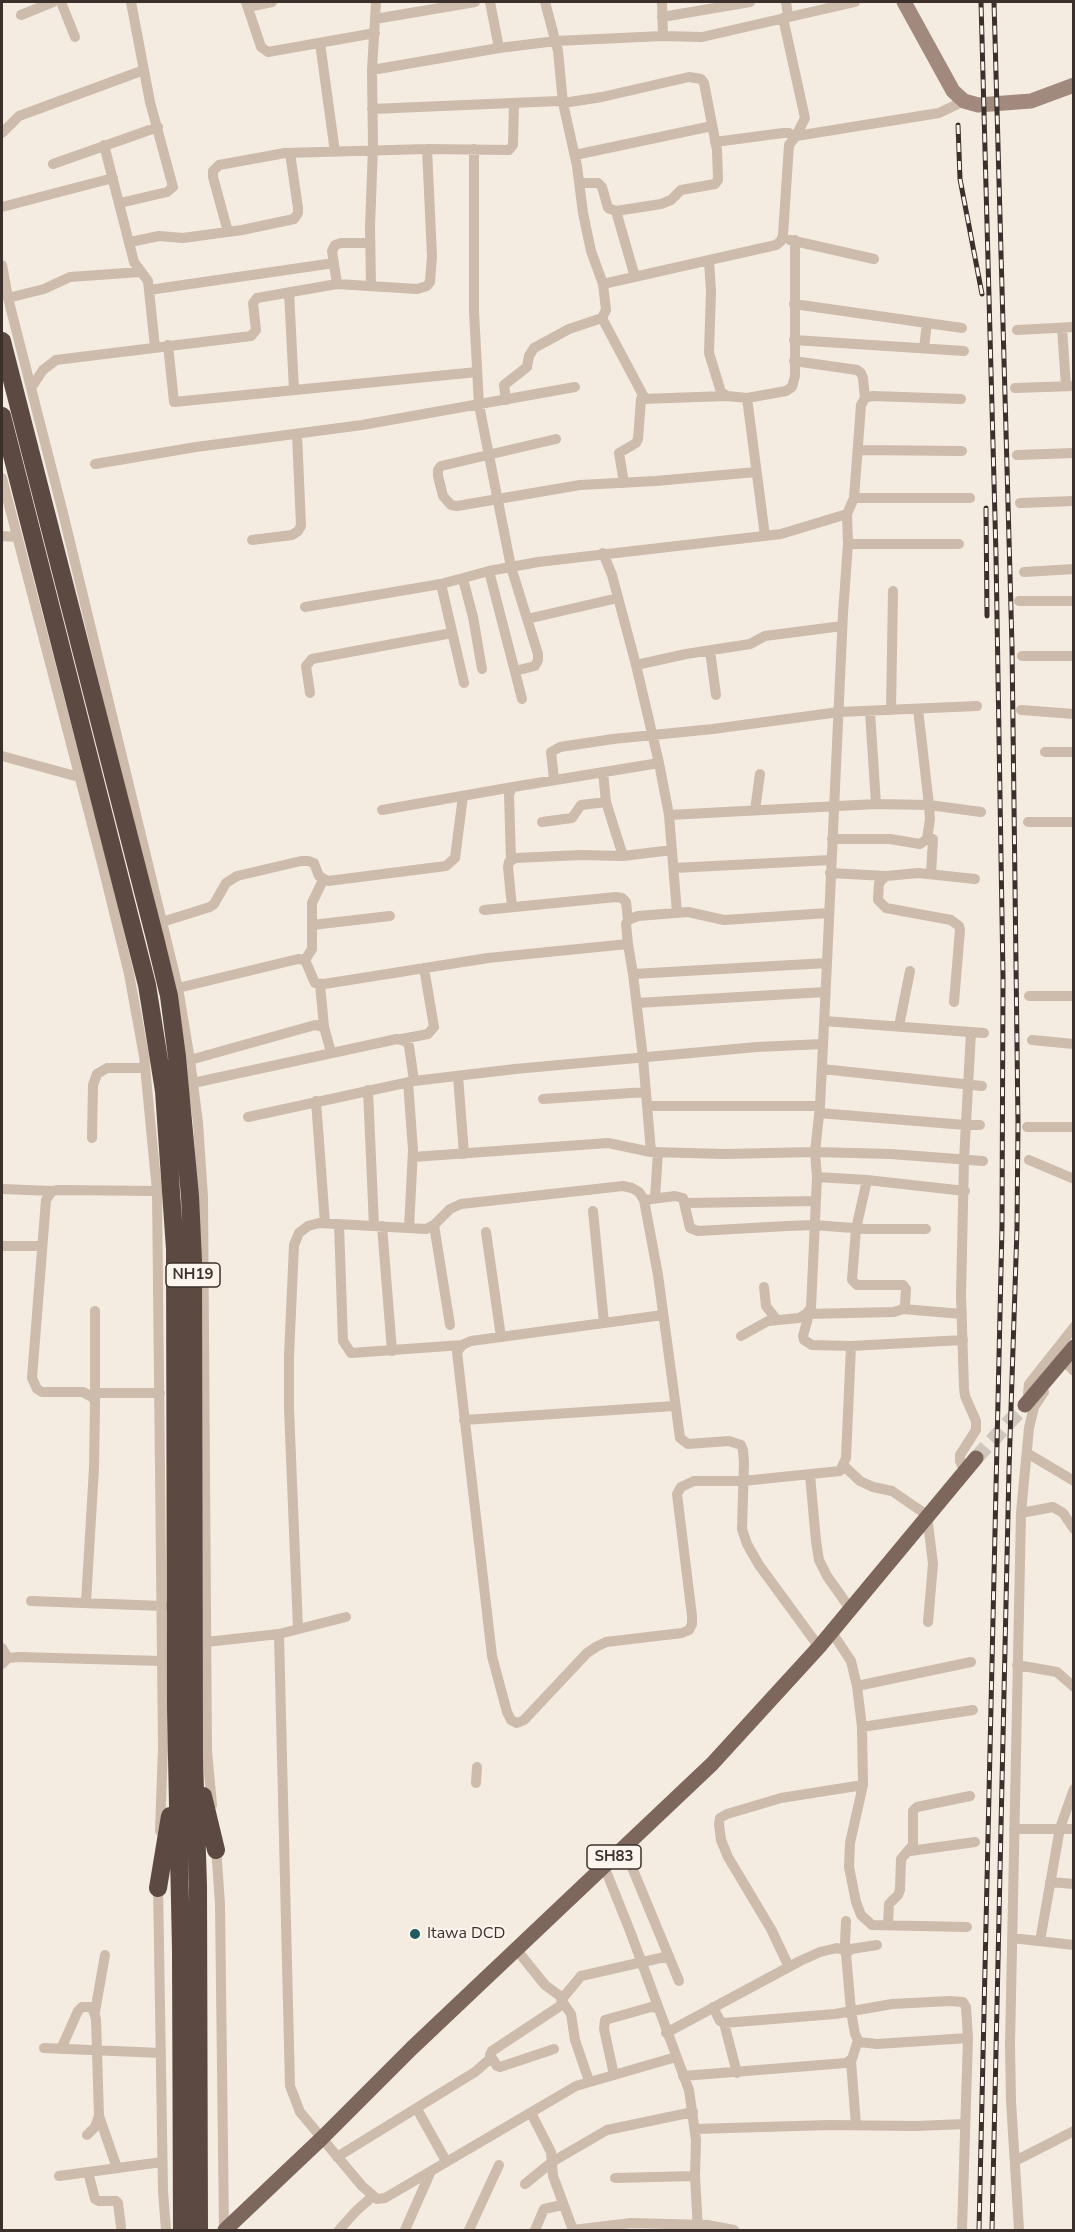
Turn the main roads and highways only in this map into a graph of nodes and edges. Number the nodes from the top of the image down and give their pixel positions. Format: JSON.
{"nodes":[{"id":1,"x":2,"y":341,"type":"edge"},
{"id":2,"x":2,"y":416,"type":"edge"},
{"id":3,"x":1074,"y":1347,"type":"edge"},
{"id":4,"x":1027,"y":1402,"type":"tunnel mouth"},
{"id":5,"x":976,"y":1458,"type":"tunnel mouth"},
{"id":6,"x":194,"y":1759,"type":"junction"},
{"id":7,"x":177,"y":1776,"type":"junction"},
{"id":8,"x":216,"y":1850,"type":"road end"},
{"id":9,"x":158,"y":1888,"type":"road end"},
{"id":10,"x":182,"y":2230,"type":"edge"},
{"id":11,"x":199,"y":2230,"type":"edge"},
{"id":12,"x":224,"y":2230,"type":"edge"}],
"edges":[{"from":1,"to":6,"type":"highway","number":"NH19"},
{"from":2,"to":7,"type":"highway","number":"NH19"},
{"from":3,"to":4,"type":"main road"},
{"from":5,"to":12,"type":"main road","number":"SH83"},
{"from":6,"to":8,"type":"highway"},
{"from":6,"to":11,"type":"highway","number":"NH19"},
{"from":7,"to":9,"type":"highway"},
{"from":7,"to":10,"type":"highway","number":"NH19"}]}
